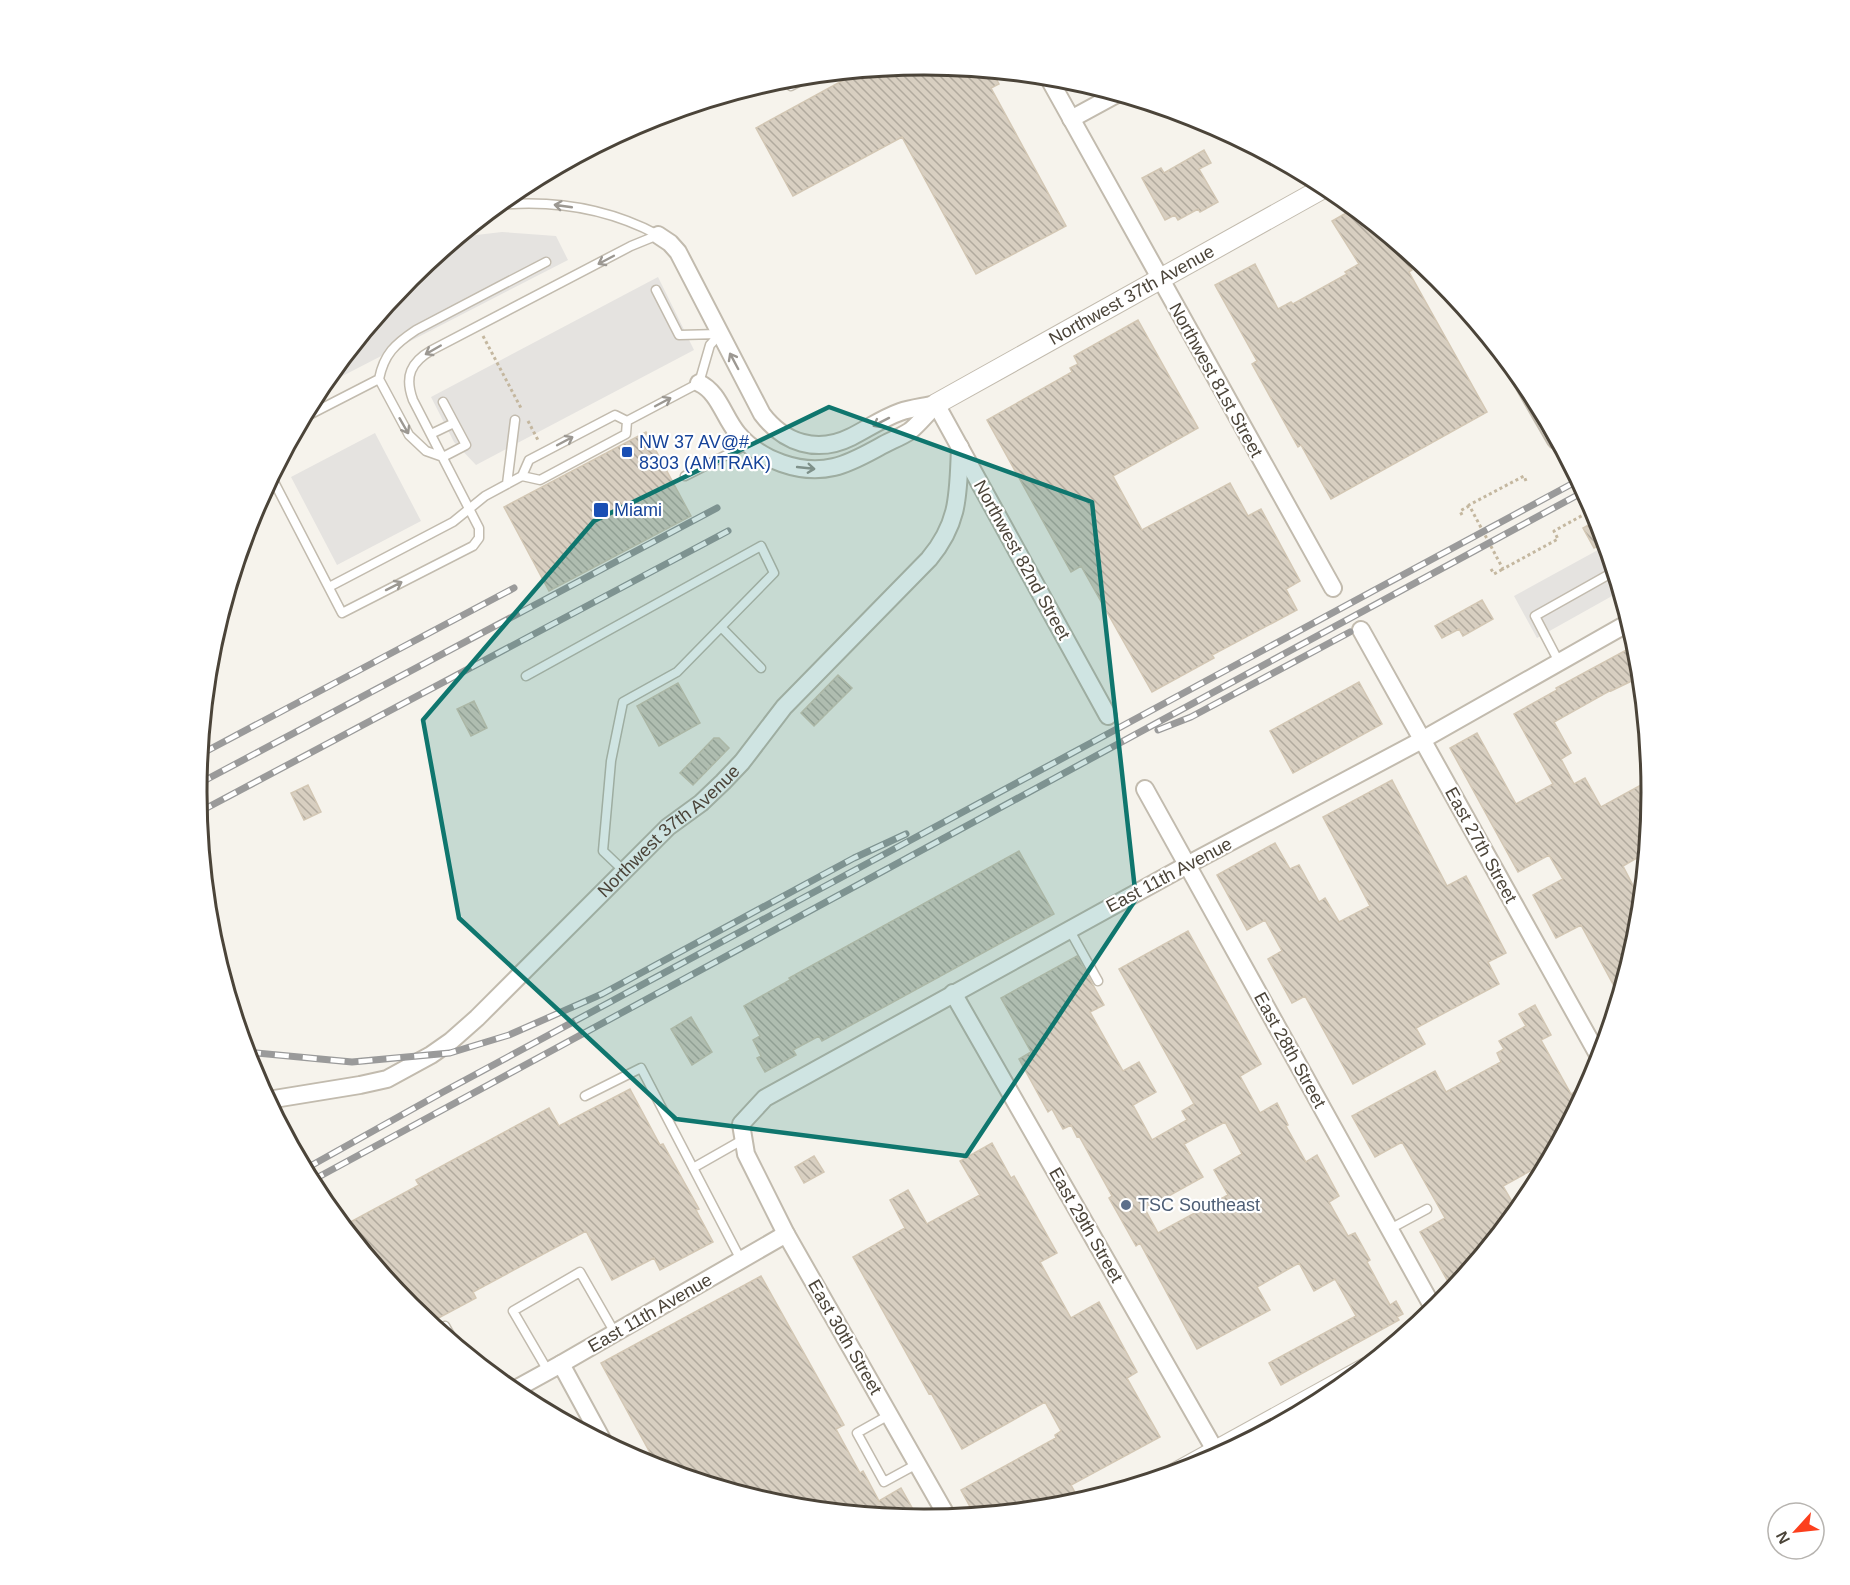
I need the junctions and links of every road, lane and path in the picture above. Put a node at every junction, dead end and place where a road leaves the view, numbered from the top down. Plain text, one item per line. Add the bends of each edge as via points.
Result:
1 (1053, 87) edge
2 (1109, 99) edge
3 (1071, 119) junction
4 (1317, 192) edge
5 (516, 203) edge
6 (658, 235) junction
7 (546, 262) dead end
8 (1160, 279) junction
9 (656, 290) dead end
10 (478, 326) junction
11 (720, 334) junction
12 (379, 379) junction
13 (699, 383) junction
14 (443, 402) dead end
15 (936, 404) junction
16 (318, 410) edge
17 (515, 420) dead end
18 (627, 421) junction
19 (454, 423) junction
20 (431, 434) junction
21 (748, 444) junction
22 (960, 447) junction
23 (544, 452) junction
24 (443, 457) junction
25 (522, 476) junction
26 (685, 476) dead end
27 (1526, 481) dead end
28 (507, 484) junction
29 (276, 486) edge
30 (1469, 506) junction
31 (470, 508) junction
32 (1586, 513) edge
33 (1462, 515) dead end
34 (1503, 568) junction
35 (1491, 569) dead end
36 (1608, 576) edge
37 (329, 587) junction
38 (1333, 588) dead end
39 (1623, 626) edge
40 (721, 627) junction
41 (1361, 630) dead end
42 (1559, 662) junction
43 (761, 668) dead end
44 (526, 676) dead end
45 (1108, 716) dead end
46 (1422, 740) junction
47 (1145, 789) dead end
48 (1187, 865) junction
49 (624, 871) junction
50 (1069, 929) junction
51 (1098, 981) dead end
52 (953, 993) junction
53 (1595, 1049) edge
54 (585, 1096) dead end
55 (276, 1099) edge
56 (745, 1146) junction
57 (693, 1168) junction
58 (1427, 1209) dead end
59 (1390, 1229) junction
60 (786, 1234) junction
61 (741, 1260) junction
62 (1430, 1302) edge
63 (615, 1333) junction
64 (555, 1368) junction
65 (521, 1385) edge
66 (889, 1415) junction
67 (595, 1429) edge
68 (1214, 1449) edge
69 (917, 1464) junction
70 (943, 1509) edge

1 - 3 street, Northwest 81st Street
2 - 3 street
3 - 8 street, Northwest 81st Street
4 - 8 street, Northwest 37th Avenue
6 -> 5 lane via 628,221 581,208
6 -> 10 lane
6 - 11 street, Northwest 37th Avenue via 678,252
7 - 12 lane via 409,335 391,351
8 - 15 street, Northwest 37th Avenue
8 - 38 street, Northwest 81st Street
9 - 11 lane via 679,335
10 -> 20 lane via 426,354 409,376 409,388
10 - 23 path
11 - 13 lane via 710,345
15 -> 11 street, Northwest 37th Avenue via 900,412 838,443 803,444 786,437 767,421
12 - 16 lane
12 -> 24 lane via 409,435 426,451
18 -> 13 lane
13 - 21 street, Northwest 37th Avenue via 712,392 729,423
14 - 19 lane
21 -> 15 street, Northwest 37th Avenue via 795,467 833,468 909,431
15 - 22 street, Northwest 82nd Street
17 - 28 lane
23 -> 18 lane via 615,415
18 - 25 lane via 626,434 540,480
19 - 20 lane
19 - 24 lane via 466,446
20 - 24 lane
21 - 26 lane
22 - 45 street, Northwest 82nd Street
22 - 49 street, Northwest 37th Avenue via 955,512 937,551 784,707 723,782 668,827
23 - 25 lane via 529,460
24 - 31 lane
25 - 28 lane
27 - 30 path via 1524,476
28 - 31 lane
29 - 37 lane
30 - 33 path via 1460,511
30 - 34 path
31 - 37 lane via 453,522
37 -> 31 lane via 342,613 473,546 480,533
32 - 34 path via 1554,531 1558,539
34 - 35 path via 1494,574
36 - 42 lane via 1535,616
39 - 42 street, East 11th Avenue
40 - 43 lane
40 - 44 lane via 774,573 761,546
40 - 49 lane via 676,672 623,702 611,761 603,850
41 - 46 street, East 27th Street
42 - 46 street, East 11th Avenue
46 - 48 street, East 11th Avenue
46 - 53 street, East 27th Street
47 - 48 street, East 28th Street
48 - 50 street, East 11th Avenue
48 - 59 street, East 28th Street
49 - 55 street, Northwest 37th Avenue via 477,1018 431,1055 379,1081
50 - 51 lane
50 - 52 street, East 11th Avenue
52 - 56 street, East 11th Avenue via 765,1098 741,1124
52 - 68 street, East 29th Street
54 - 57 lane via 641,1068
56 - 57 lane
56 - 60 street, East 30th Street
57 - 61 lane
58 - 59 lane
59 - 62 street, East 28th Street
60 - 61 street, East 11th Avenue
60 - 66 street, East 30th Street
61 - 63 street, East 11th Avenue
63 - 64 street, East 11th Avenue
63 - 64 lane via 580,1272 513,1311
64 - 65 street, East 11th Avenue
64 - 67 street
66 - 69 street, East 30th Street
66 - 69 lane via 857,1433 884,1482
69 - 70 street, East 30th Street

